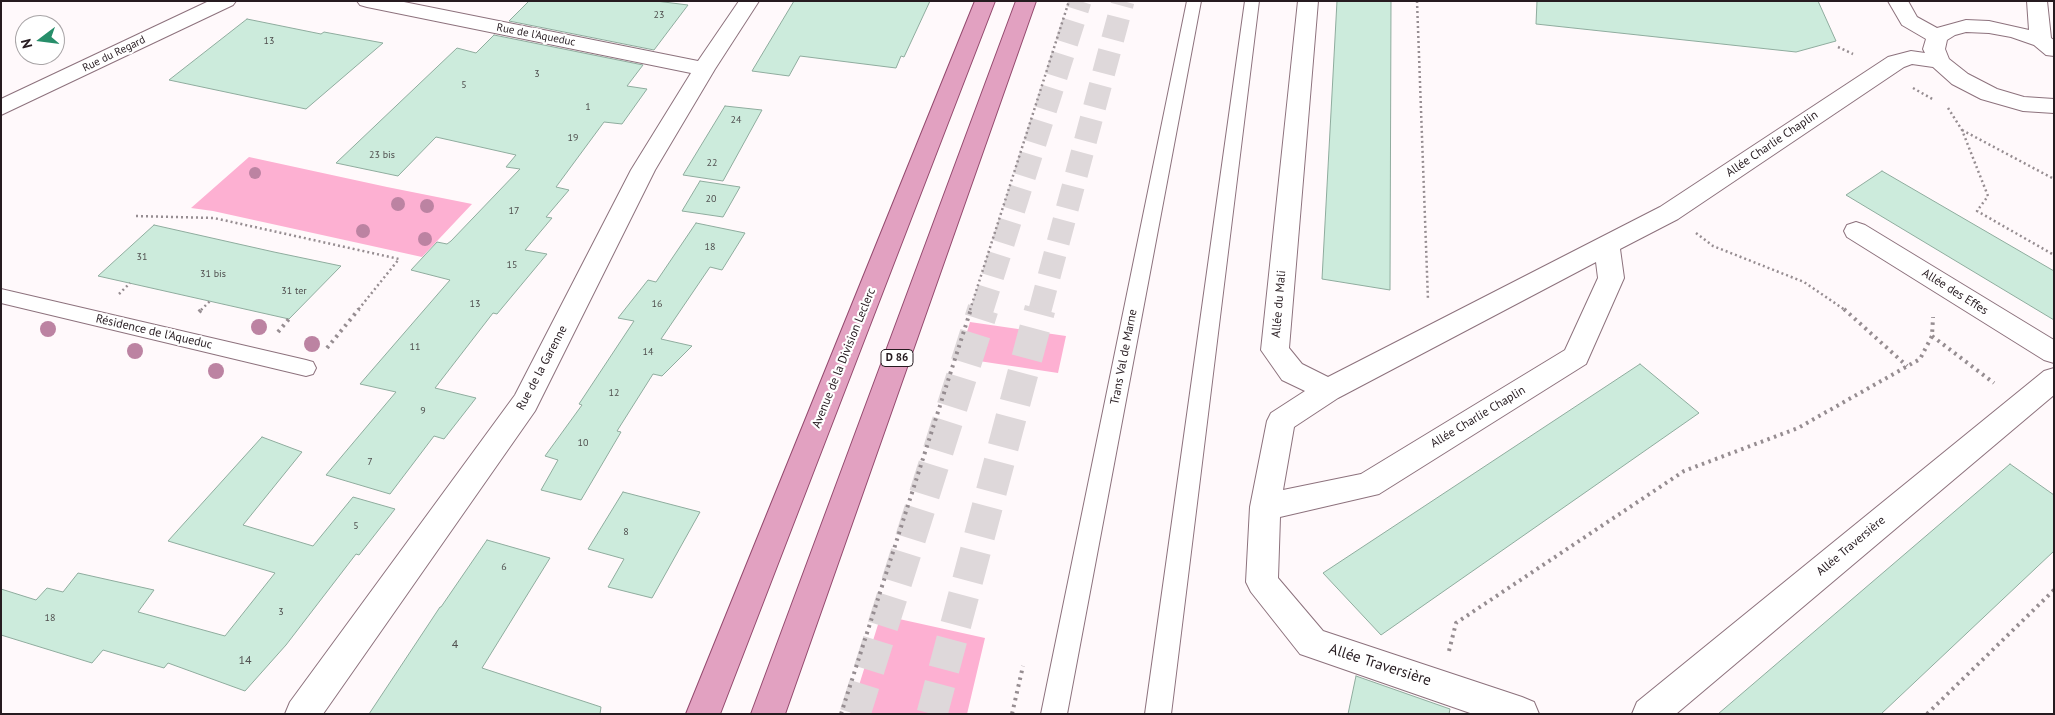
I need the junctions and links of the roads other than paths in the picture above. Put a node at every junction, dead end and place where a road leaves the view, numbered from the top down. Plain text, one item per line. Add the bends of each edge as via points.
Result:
1 (226, 1) edge
2 (367, 1) edge
3 (749, 1) edge
4 (985, 1) edge
5 (1026, 1) edge
6 (1194, 1) edge
7 (1252, 1) edge
8 (1308, 1) edge
9 (1898, 1) edge
10 (2038, 1) edge
11 (1937, 37) junction
12 (2047, 46) edge
13 (1940, 62) junction
14 (704, 69) junction
15 (2054, 106) edge
16 (1, 108) edge
17 (1856, 231) dead end
18 (1607, 246) junction
19 (1, 296) edge
20 (2054, 353) edge
21 (306, 368) road end
22 (2054, 379) edge
23 (1328, 390) junction
24 (1265, 507) junction
25 (705, 705) edge
26 (302, 714) edge
27 (768, 714) edge
28 (1054, 714) edge
29 (1158, 714) edge
30 (1522, 714) edge
31 (1649, 714) edge

1 - 16 street, Rue du Regard
2 - 14 street, Rue de l'Aqueduc
3 - 14 street, Rue de la Garenne
4 - 25 main road, Avenue de la Division Leclerc
5 - 27 main road, D 86
6 - 28 lane, Trans Val de Marne
7 - 29 lane
8 - 23 street, Allée du Mali via 1275,350 1292,372
9 - 11 street via 1909,21
10 - 12 street
11 - 12 street via 1948,30 1989,27 2016,32
11 - 13 street via 1934,49
13 - 15 street via 1960,79 1989,94 2022,104
13 - 18 street, Allée Charlie Chaplin via 1911,57 1883,69 1669,213
14 - 26 street, Rue de la Garenne via 643,170 525,403
17 - 20 street, Allée des Effes
18 - 23 street, Allée Charlie Chaplin
18 - 24 street, Allée Charlie Chaplin via 1611,278 1576,357 1368,485
19 - 21 lane, Résidence de l'Aqueduc
22 - 31 street, Allée Traversière
23 - 24 street via 1281,421
24 - 30 street, Allée Traversière via 1262,582 1312,643

